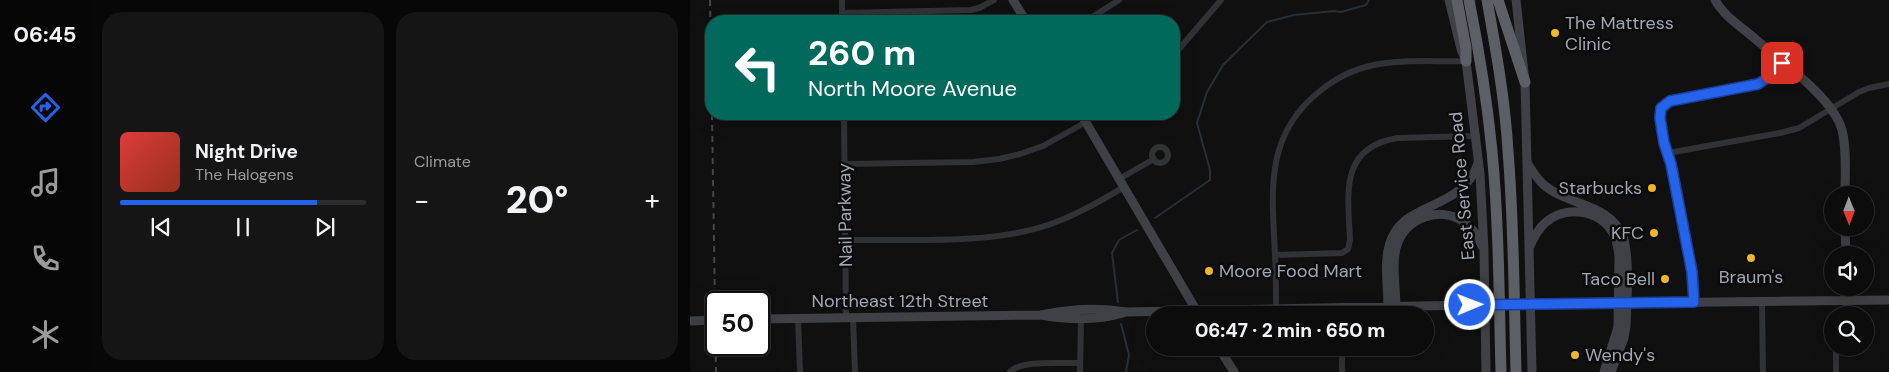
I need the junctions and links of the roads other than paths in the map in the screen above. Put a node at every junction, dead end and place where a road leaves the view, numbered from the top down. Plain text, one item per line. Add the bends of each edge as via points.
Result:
1 (842, 0) edge
2 (994, 0) edge
3 (1013, 0) edge
4 (1119, 0) edge
5 (1221, 0) edge
6 (1449, 0) edge
7 (1457, 0) edge
8 (1470, 0) edge
9 (1487, 0) edge
10 (1498, 0) edge
11 (1516, 0) edge
12 (1715, 0) edge
13 (842, 13) joint
14 (1022, 15) edge
15 (1095, 15) edge
16 (1180, 48) edge
17 (1466, 62) junction
18 (1782, 63) junction
19 (1525, 82) junction
20 (1889, 84) edge
21 (1831, 108) junction
22 (844, 120) edge
23 (1077, 120) edge
24 (1084, 120) edge
25 (1477, 136) junction
26 (1668, 154) junction
27 (1479, 158) junction
28 (1154, 159) dead end
29 (1527, 161) junction
30 (845, 164) junction
31 (1122, 183) junction
32 (1845, 186) edge
33 (846, 240) junction
34 (1529, 248) junction
35 (1484, 250) junction
36 (1275, 255) junction
37 (1846, 296) edge
38 (1846, 300) junction
39 (1889, 300) edge
40 (1762, 301) junction
41 (1694, 302) junction
42 (1623, 303) junction
43 (1194, 306) edge
44 (1276, 306) edge
45 (1392, 306) edge
46 (1392, 306) edge
47 (1431, 306) edge
48 (1846, 306) edge
49 (1146, 312) edge
50 (1079, 314) junction
51 (850, 317) junction
52 (798, 318) junction
53 (770, 319) edge
54 (690, 320) edge
55 (705, 320) edge
56 (1224, 356) edge
57 (1342, 356) edge
58 (1836, 356) edge
59 (1080, 364) junction
60 (800, 372) edge
61 (854, 372) edge
62 (1010, 372) edge
63 (1080, 372) edge
64 (1234, 372) edge
65 (1342, 372) edge
66 (1486, 372) edge
67 (1501, 372) edge
68 (1516, 372) edge
69 (1532, 372) edge
70 (1604, 372) edge
71 (1611, 372) edge
72 (1763, 372) edge
73 (1836, 372) edge

1 - 13 street
2 - 13 street via 971,10
3 - 14 main road
4 - 15 street
5 - 16 street
6 - 17 main road, East Service Road
7 - 17 highway
8 - 67 highway via 1492,152
9 - 68 highway via 1508,150
10 - 19 highway
11 - 19 main road
12 - 18 main road via 1727,15
17 - 25 main road, East Service Road
17 - 36 street via 1390,62 1366,66 1333,80 1307,102 1286,131 1276,157 1272,206
18 - 21 main road
18 - 26 street via 1758,84 1663,105 1660,118
19 - 29 main road
20 - 21 street via 1869,88
21 - 26 street via 1808,124 1790,131
21 - 32 main road via 1843,136
22 - 30 street, Nail Parkway
23 - 30 street via 1042,146 999,159
24 - 31 main road
25 - 27 main road, East Service Road
25 - 36 street via 1397,138 1372,146 1359,158 1349,178 1348,249 1342,253
26 - 41 street via 1692,272
27 - 35 main road, East Service Road
27 - 45 main road via 1463,189 1410,217 1395,232 1388,252
28 - 31 street
29 - 34 main road
29 - 42 main road via 1535,176 1549,189 1601,212 1618,228 1626,249
30 - 33 street, Nail Parkway
31 - 33 street via 1096,203 1061,220 1020,232 976,238
31 - 43 main road
33 - 51 street, Nail Parkway
34 - 42 main road via 1539,229 1552,217 1575,211 1595,216 1607,225 1616,239
34 - 69 main road
35 - 46 main road via 1473,231 1459,219 1439,214 1416,221 1405,230 1396,250
35 - 66 main road, East Service Road
36 - 44 street
37 - 38 main road
38 - 39 main road, Northeast 12th Street
38 - 40 main road, Northeast 12th Street
38 - 48 street
40 - 41 main road, Northeast 12th Street
40 - 72 street
41 - 42 main road, Northeast 12th Street
42 - 47 main road, Northeast 12th Street, bridge
42 - 70 main road
42 - 71 main road via 1624,338
49 - 50 main road, Northeast 12th Street via 1104,309
50 - 51 main road, Northeast 12th Street via 1064,319 1041,315
50 - 59 street
51 - 52 main road, Northeast 12th Street
51 - 61 street, Nail Parkway
52 - 53 main road, Northeast 12th Street
52 - 60 street
54 - 55 main road
56 - 64 main road
57 - 65 street
58 - 73 street
59 - 62 street via 1023,365
59 - 63 street

